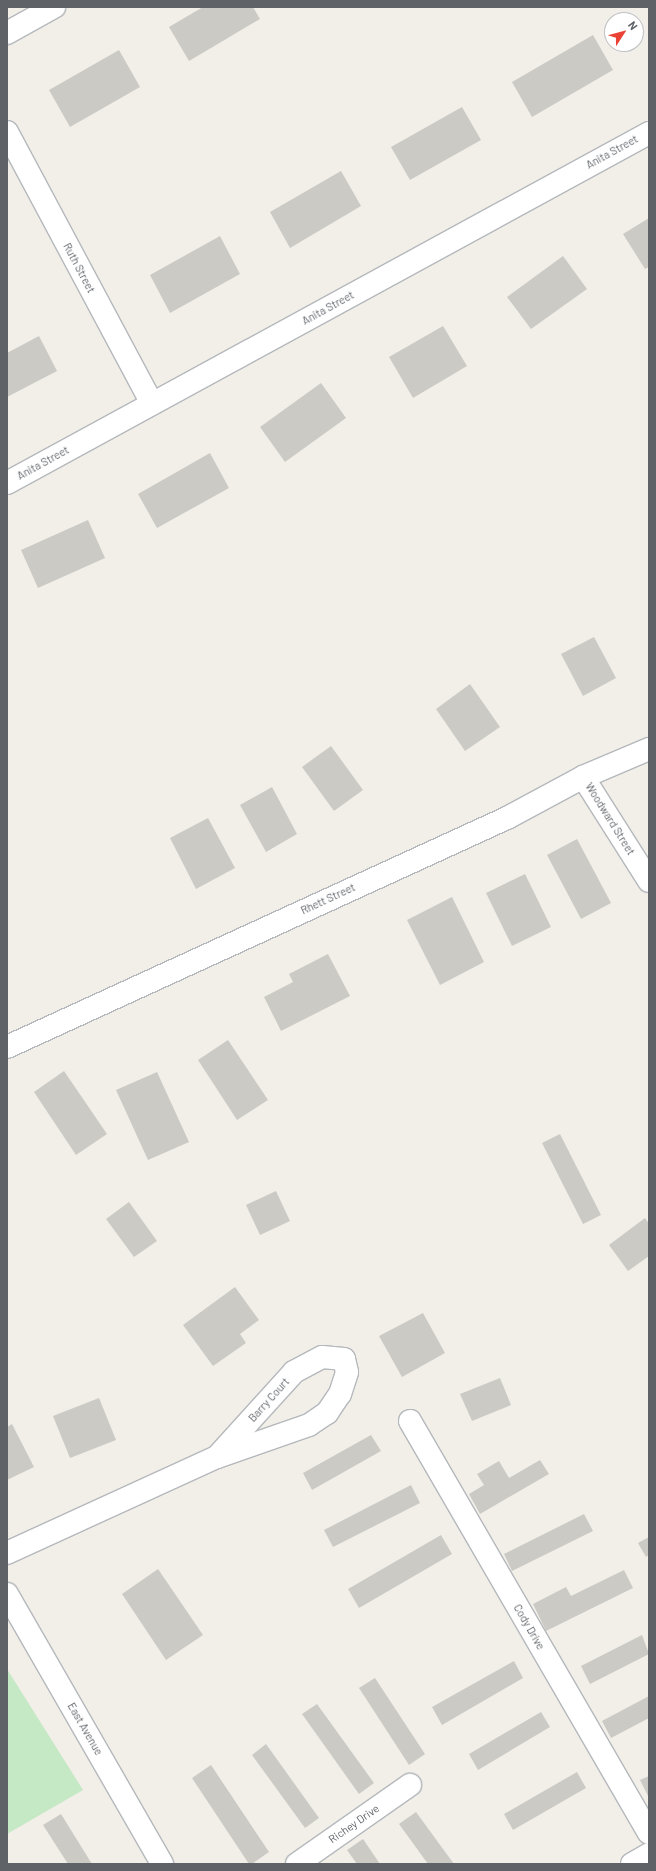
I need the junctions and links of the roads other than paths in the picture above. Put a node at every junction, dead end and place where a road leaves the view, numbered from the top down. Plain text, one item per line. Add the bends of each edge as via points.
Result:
1 (54, 7) edge
2 (7, 33) edge
3 (7, 132) edge
4 (649, 132) edge
5 (152, 404) junction
6 (7, 483) edge
7 (649, 750) edge
8 (583, 777) junction
9 (649, 881) edge
10 (7, 1047) edge
11 (410, 1421) dead end
12 (217, 1457) junction
13 (7, 1553) edge
14 (7, 1594) edge
15 (410, 1785) dead end
16 (649, 1832) edge
17 (649, 1854) edge
18 (162, 1864) edge
19 (297, 1864) edge
20 (632, 1864) edge

1 - 2 street
3 - 5 street, Ruth Street
4 - 5 street, Anita Street
5 - 6 street, Anita Street
7 - 8 street, Rhett Street
8 - 9 street, Woodward Street
8 - 10 street, Rhett Street via 507,818
11 - 16 street, Cody Drive
12 - 12 street, Barry Court via 309,1425 327,1413 340,1394 347,1372 344,1359 322,1358 294,1372
12 - 13 street, Barry Court
14 - 18 street, East Avenue
15 - 19 street, Richey Drive
17 - 20 street

